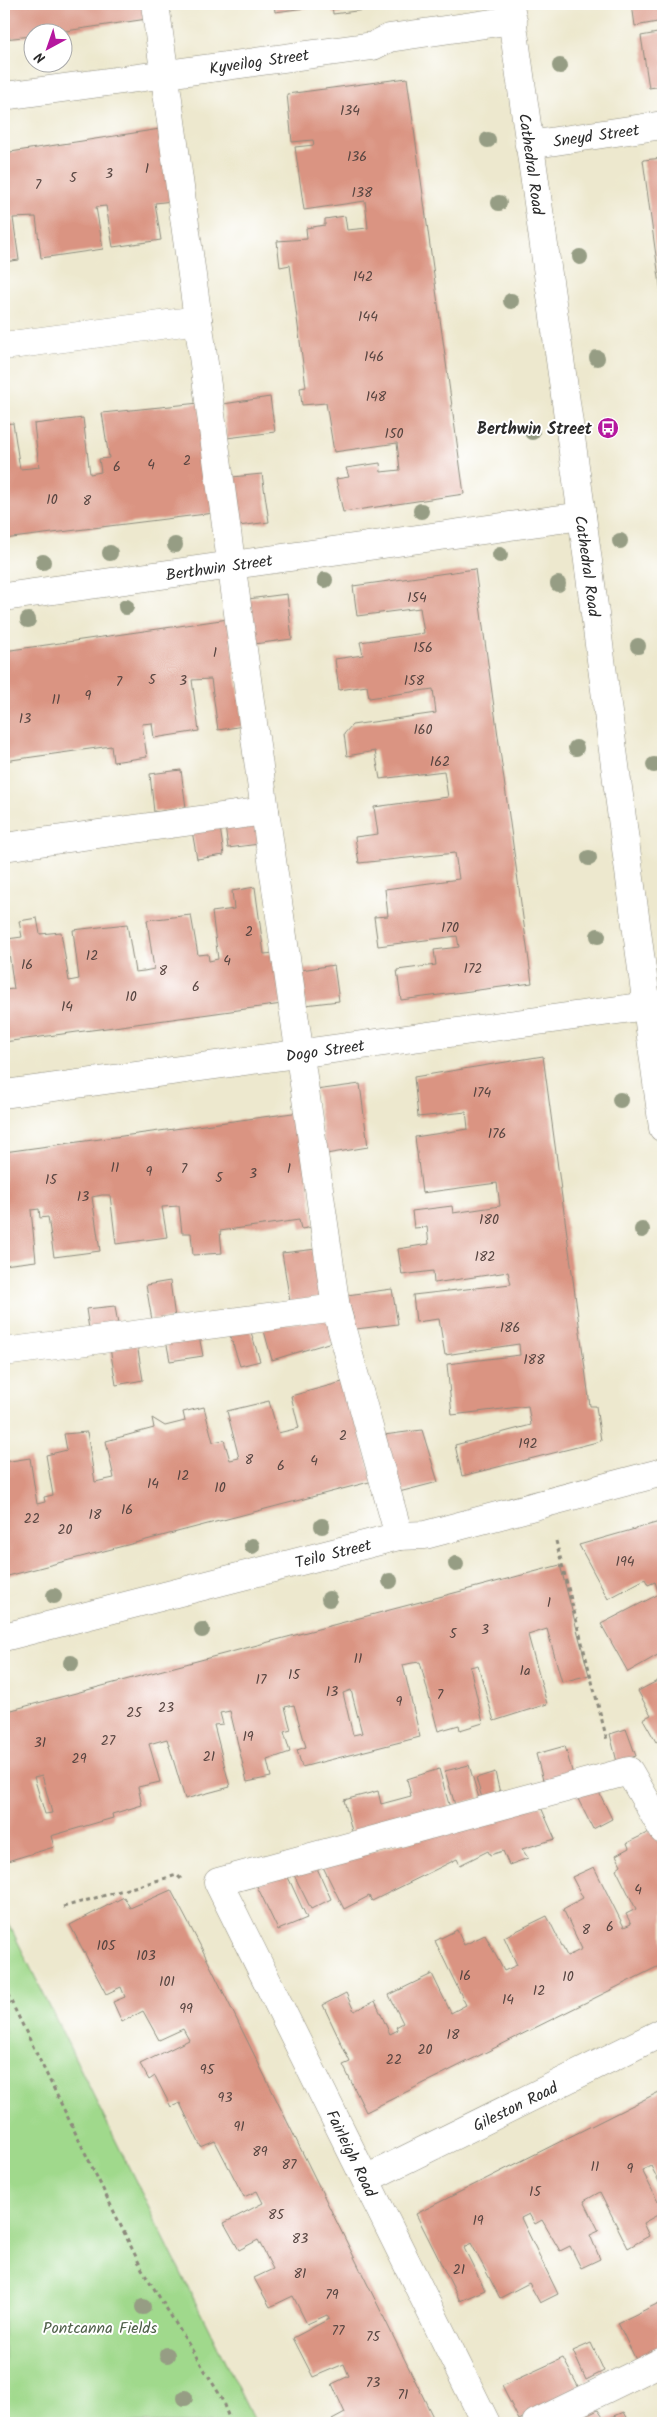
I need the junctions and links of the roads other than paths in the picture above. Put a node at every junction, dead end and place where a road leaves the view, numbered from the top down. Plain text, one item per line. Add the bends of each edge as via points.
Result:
1 (155, 4) edge
2 (511, 12) edge
3 (164, 74) junction
4 (4, 96) edge
5 (663, 125) edge
6 (529, 145) junction
7 (198, 320) junction
8 (4, 346) edge
9 (582, 516) junction
10 (233, 565) junction
11 (4, 597) edge
12 (265, 811) junction
13 (4, 847) edge
14 (647, 1006) junction
15 (302, 1054) junction
16 (4, 1094) edge
17 (663, 1128) edge
18 (336, 1308) junction
19 (4, 1352) edge
20 (663, 1472) edge
21 (399, 1536) junction
22 (4, 1638) edge
23 (663, 1830) edge
24 (663, 2032) edge
25 (366, 2179) junction
26 (663, 2361) edge
27 (486, 2423) edge
28 (536, 2423) edge

1 - 3 street
2 - 3 street, Kyveilog Street via 389,38 373,46
2 - 6 street, Cathedral Road
3 - 4 street, Kyveilog Street
3 - 7 street
5 - 6 street, Sneyd Street
6 - 9 street, Cathedral Road
7 - 8 street
7 - 10 street
9 - 10 street, Berthwin Street
9 - 14 street, Cathedral Road
10 - 11 street, Berthwin Street
10 - 12 street
12 - 13 street
12 - 15 street
14 - 15 street, Dogo Street
14 - 17 street, Cathedral Road
15 - 16 street, Dogo Street
15 - 18 street
18 - 19 street
18 - 21 street
20 - 21 street, Teilo Street via 425,1535
21 - 22 street, Teilo Street
23 - 25 street, Fairleigh Road via 629,1770 218,1882
24 - 25 street, Gileston Road
25 - 27 street, Fairleigh Road
26 - 28 street

